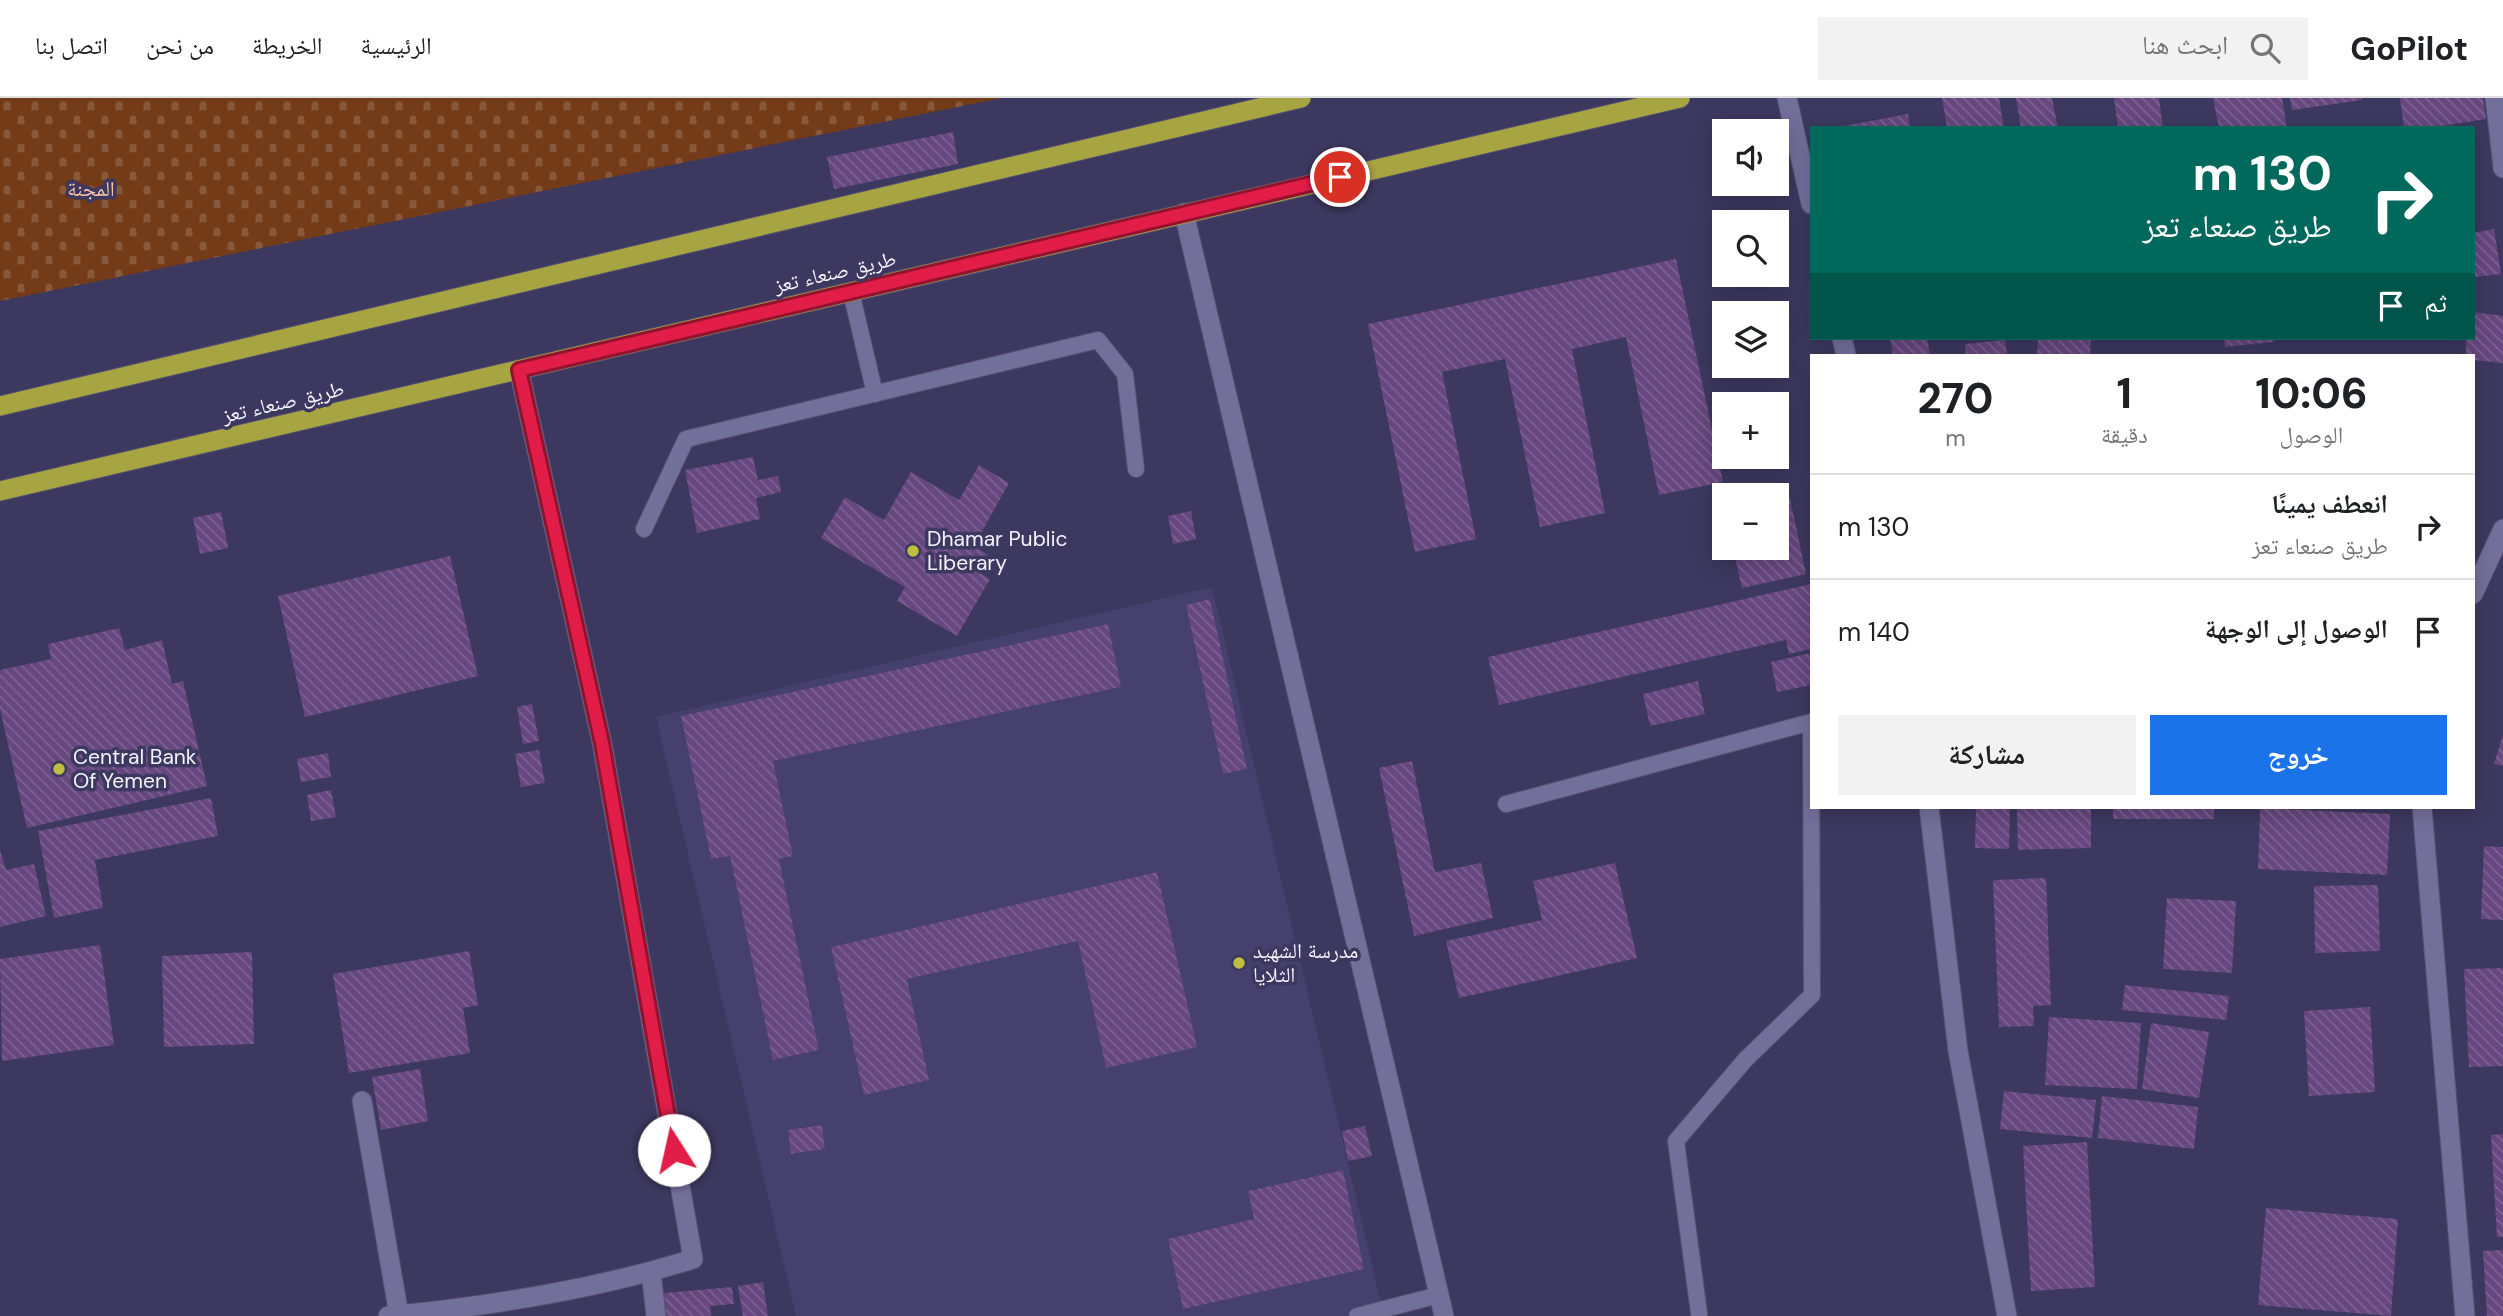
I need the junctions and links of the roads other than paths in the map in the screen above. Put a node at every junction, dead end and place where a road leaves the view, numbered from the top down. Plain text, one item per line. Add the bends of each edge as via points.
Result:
1 (1301, 98) edge
2 (1680, 98) edge
3 (1787, 98) edge
4 (2495, 98) edge
5 (2503, 169) edge
6 (1810, 200) edge
7 (1184, 213) junction
8 (851, 292) junction
9 (519, 370) junction
10 (875, 394) junction
11 (0, 406) edge
12 (1136, 469) dead end
13 (0, 491) edge
14 (644, 529) dead end
15 (2503, 529) edge
16 (2475, 590) edge
17 (1810, 722) edge
18 (1506, 804) dead end
19 (1811, 809) edge
20 (1929, 809) edge
21 (2421, 809) edge
22 (362, 1101) dead end
23 (652, 1272) junction
24 (1439, 1295) junction
25 (506, 1310) edge
26 (1699, 1313) dead end
27 (394, 1315) edge
28 (656, 1316) edge
29 (1356, 1316) edge
30 (1444, 1316) edge
31 (2007, 1316) edge
32 (2465, 1316) edge

1 - 11 highway
2 - 7 highway, طريق صنعاء تعز
3 - 6 street
4 - 5 street
7 - 8 highway, طريق صنعاء تعز
7 - 24 street
8 - 9 highway, طريق صنعاء تعز
8 - 10 lane
9 - 13 highway, طريق صنعاء تعز
9 - 23 street via 602,743 693,1259
10 - 12 lane via 1098,340 1125,374
10 - 14 lane via 686,439
15 - 16 street
17 - 18 lane
19 - 26 lane via 1812,995 1745,1060 1676,1141
20 - 31 street via 1958,1051
21 - 32 street
22 - 27 street
23 - 25 street
23 - 28 street
24 - 29 lane
24 - 30 street
25 - 27 street

